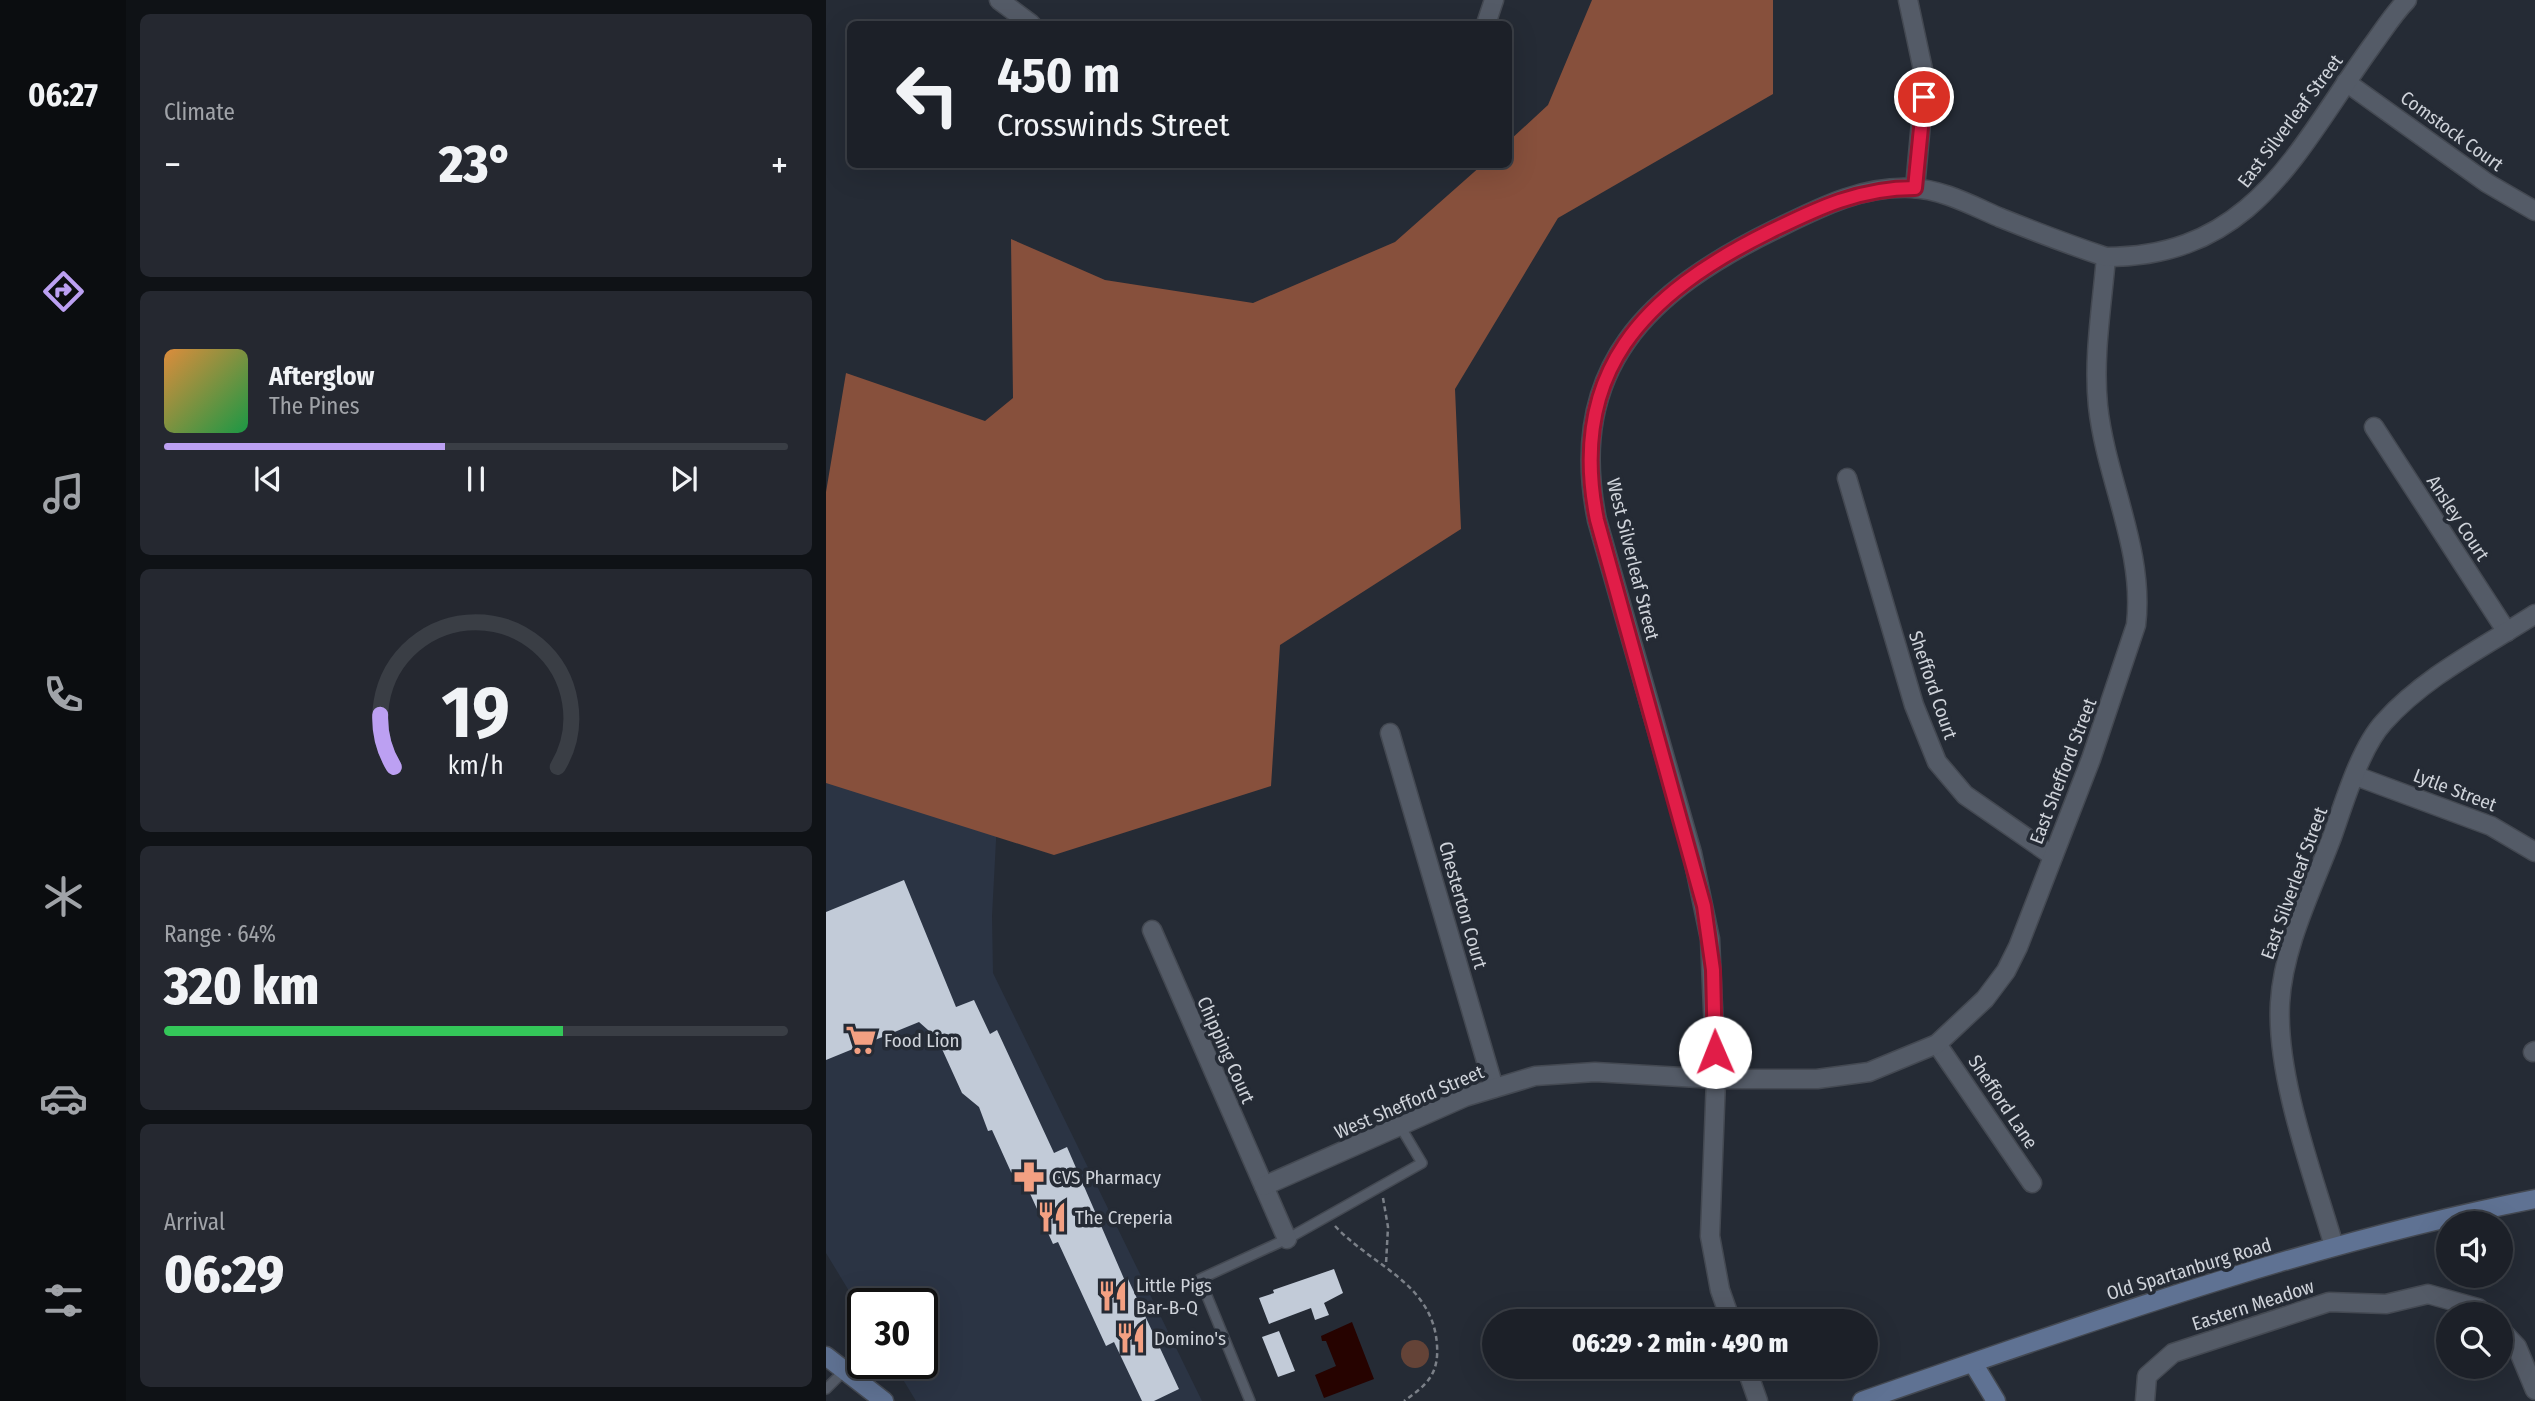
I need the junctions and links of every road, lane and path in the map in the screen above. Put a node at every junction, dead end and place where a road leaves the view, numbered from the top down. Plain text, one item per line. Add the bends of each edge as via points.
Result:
1 (1494, 0) edge
2 (1908, 0) edge
3 (2407, 0) edge
4 (1009, 3) edge
5 (1028, 21) edge
6 (1487, 21) edge
7 (2346, 82) junction
8 (1915, 188) junction
9 (2535, 211) edge
10 (2106, 257) junction
11 (2374, 427) dead end
12 (1847, 478) dead end
13 (2535, 614) edge
14 (2507, 632) junction
15 (1390, 733) dead end
16 (2356, 776) junction
17 (2535, 852) edge
18 (2053, 856) junction
19 (1152, 930) dead end
20 (1937, 1044) junction
21 (1716, 1079) junction
22 (1494, 1088) junction
23 (1400, 1126) junction
24 (2032, 1183) dead end
25 (1264, 1186) junction
26 (1381, 1187) junction
27 (2535, 1199) edge
28 (1328, 1218) junction
29 (1287, 1239) junction
30 (2334, 1246) junction
31 (1386, 1266) junction
32 (2457, 1302) edge
33 (1727, 1309) edge
34 (2513, 1343) edge
35 (826, 1356) edge
36 (1973, 1363) junction
37 (846, 1369) junction
38 (1750, 1379) edge
39 (826, 1389) edge
40 (2535, 1390) edge
41 (884, 1401) edge
42 (1250, 1401) edge
43 (1404, 1401) edge
44 (1758, 1401) edge
45 (1863, 1401) edge
46 (1996, 1401) edge
47 (2145, 1401) edge

1 - 6 street
2 - 8 street via 1924,79
3 - 7 street, East Silverleaf Street
4 - 5 street
7 - 9 street, Comstock Court via 2487,183
7 - 10 street, East Silverleaf Street via 2273,184 2236,220 2185,247 2134,257
8 - 10 street, West Silverleaf Street via 1945,195
8 - 21 street, West Silverleaf Street via 1885,188 1834,201 1761,236 1681,284 1629,336 1605,381 1593,419 1590,475 1597,520 1704,906 1713,970
10 - 18 street, East Shefford Street via 2097,352 2098,406 2134,559 2139,606 2128,654
11 - 14 street, Ansley Court
12 - 18 street, Shefford Court via 1914,705 1937,762 1965,795
13 - 14 street, East Silverleaf Street
14 - 16 street, East Silverleaf Street via 2402,705 2373,738
15 - 22 street, Chesterton Court
16 - 17 street, Lytle Street via 2491,826
16 - 30 street, East Silverleaf Street via 2296,933 2280,1003 2286,1072
18 - 20 street, East Shefford Street via 2006,971 1985,999
19 - 25 street, Chipping Court
20 - 21 street, East Shefford Street via 1887,1066 1847,1076
20 - 24 street, Shefford Lane
21 - 22 street, West Shefford Street via 1565,1072
21 - 33 street, West Silverleaf Street via 1710,1236
22 - 23 street, West Shefford Street
23 - 25 street, West Shefford Street
23 - 26 lane via 1422,1163
25 - 29 street
26 - 28 lane
26 - 31 path via 1388,1227
27 - 30 street, Old Spartanburg Road
28 - 29 lane
28 - 31 path
29 - 42 lane via 1200,1279
30 - 36 street, Old Spartanburg Road via 2146,1303
31 - 43 path via 1427,1306 1436,1328 1438,1363 1433,1377
32 - 47 street, Eastern Meadow via 2428,1294 2386,1304 2329,1302 2173,1353 2147,1376
34 - 40 street
35 - 37 street
36 - 45 street, Old Spartanburg Road
36 - 46 street
37 - 39 lane
37 - 41 street
38 - 44 street

